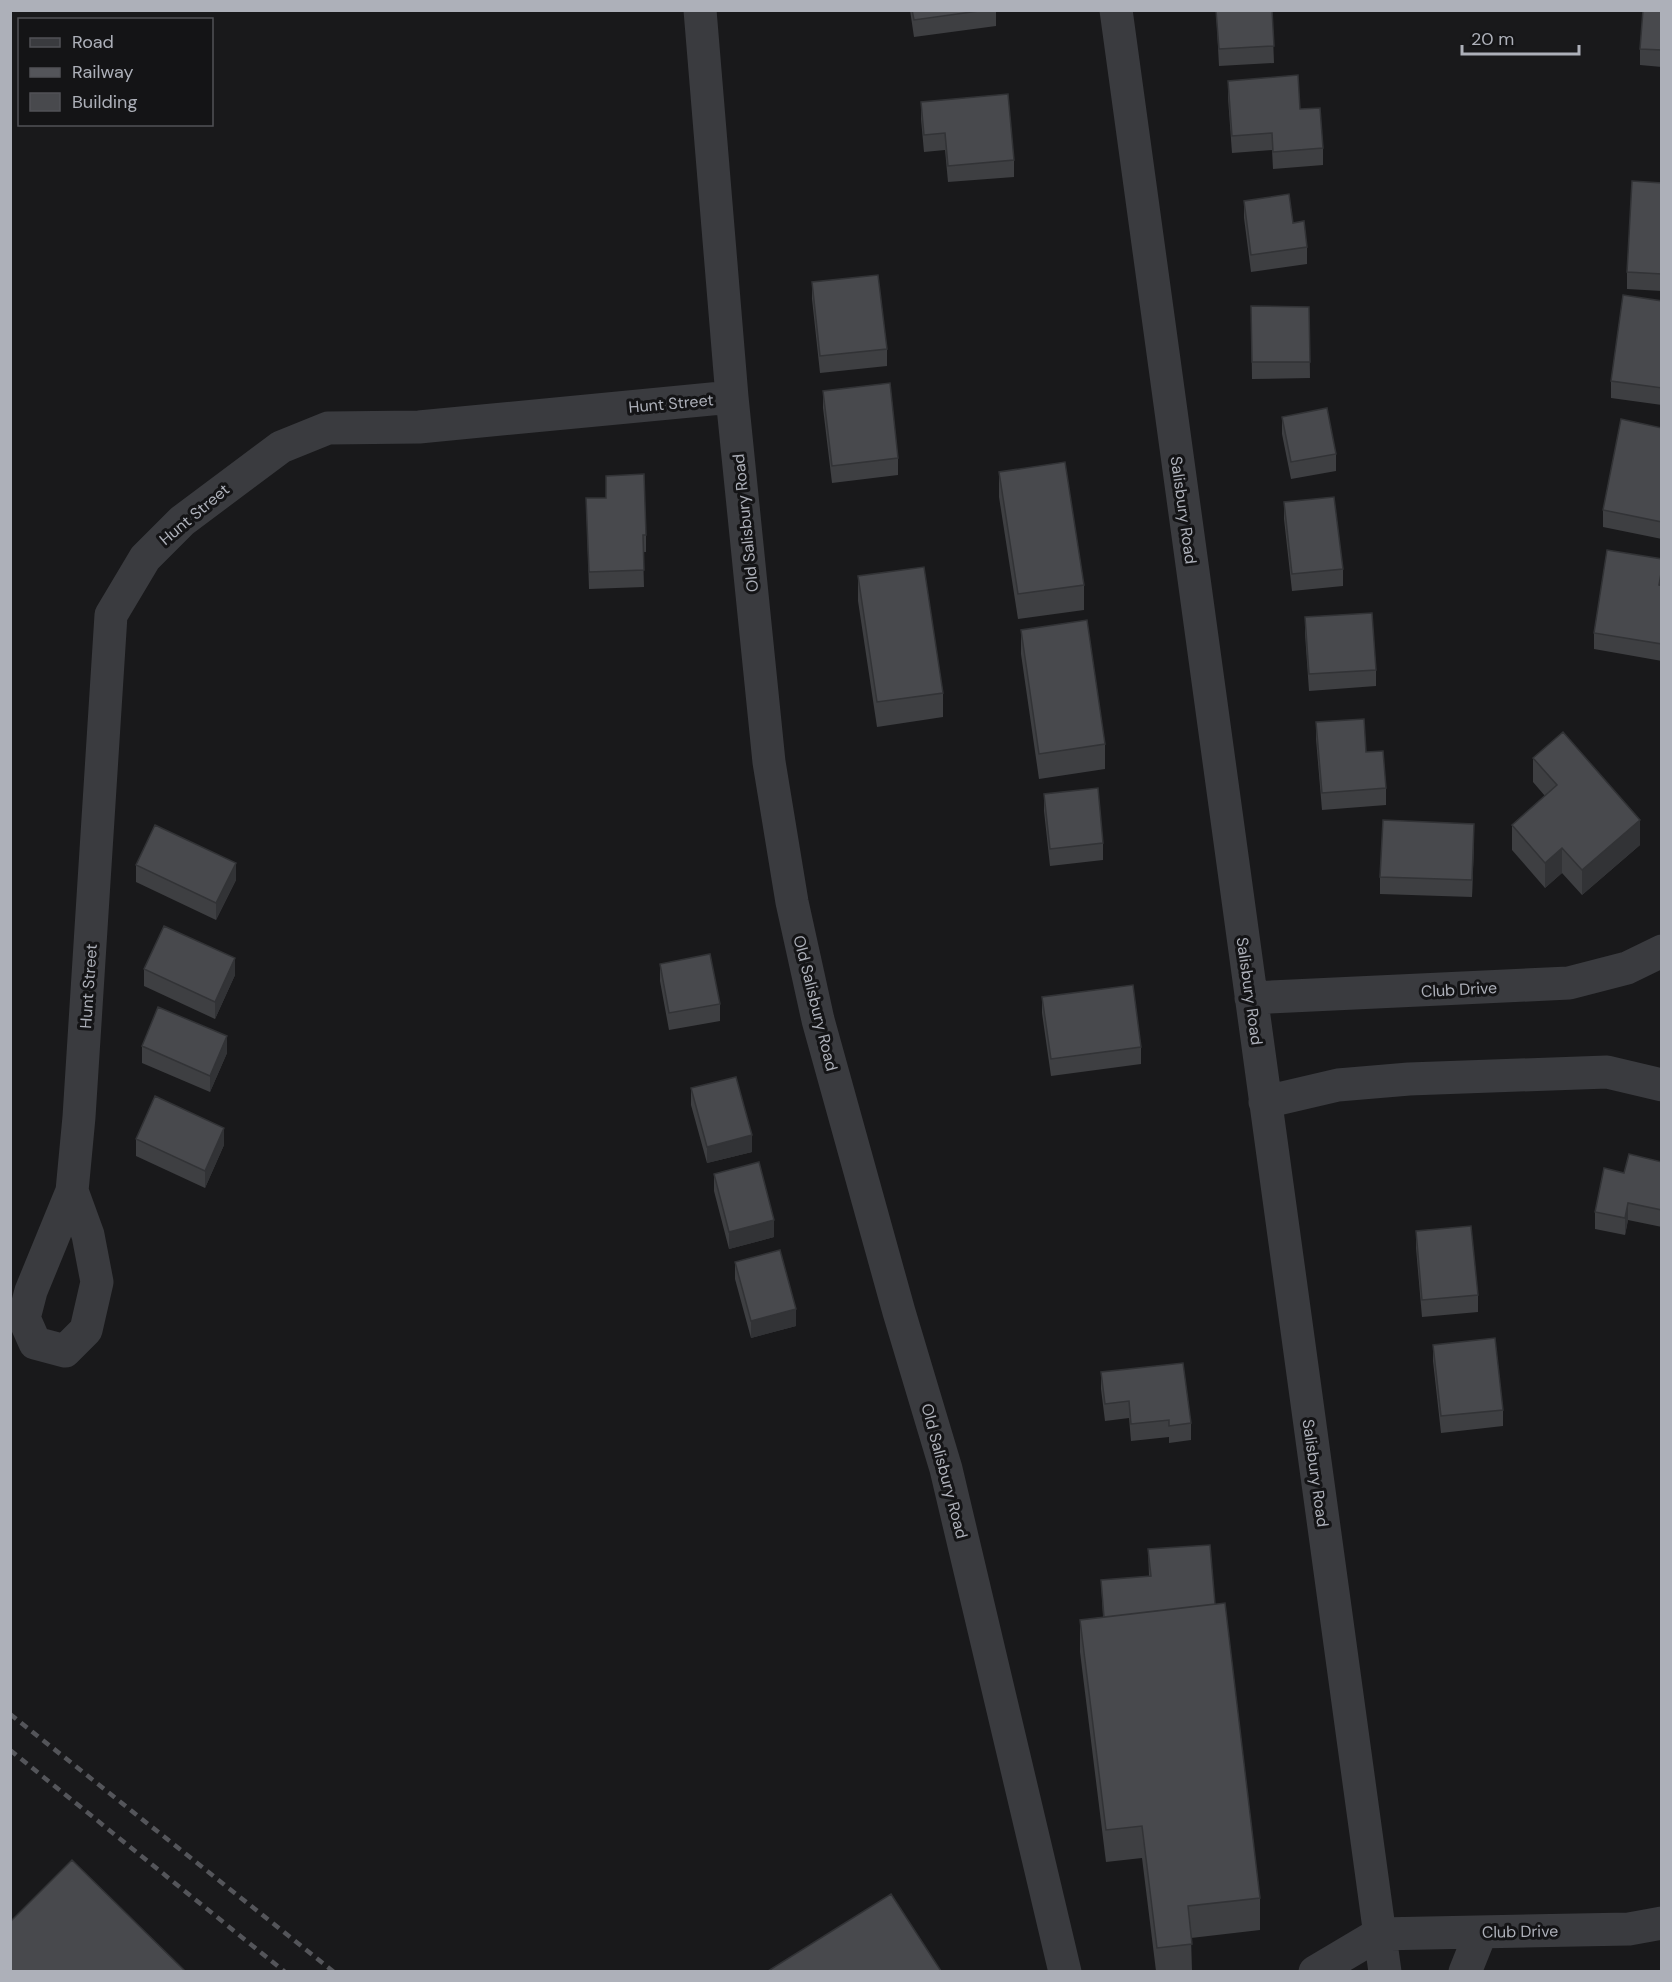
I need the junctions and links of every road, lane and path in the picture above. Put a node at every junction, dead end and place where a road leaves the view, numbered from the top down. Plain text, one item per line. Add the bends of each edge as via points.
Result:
1 (700, 10) edge
2 (1116, 10) edge
3 (732, 397) junction
4 (1662, 951) edge
5 (1251, 998) junction
6 (1662, 1084) edge
7 (1265, 1102) junction
8 (72, 1191) dead end
9 (1662, 1923) edge
10 (1481, 1932) junction
11 (1379, 1934) junction
12 (1065, 1971) edge
13 (1315, 1971) edge
14 (1385, 1971) edge
15 (1465, 1971) edge

1 - 3 street, Old Salisbury Road
2 - 5 street, Salisbury Road
3 - 8 street, Hunt Street via 419,427 328,428 280,447 182,521 145,558 111,615
3 - 12 street, Old Salisbury Road via 769,762 792,902 818,1020 946,1469
4 - 5 street, Club Drive via 1627,968 1569,983
5 - 7 street, Salisbury Road
6 - 7 street via 1607,1072 1409,1079 1338,1085
7 - 11 street, Salisbury Road
9 - 10 street, Club Drive via 1629,1929
10 - 11 street, Club Drive
10 - 15 street
11 - 13 street
11 - 14 street, Salisbury Road

